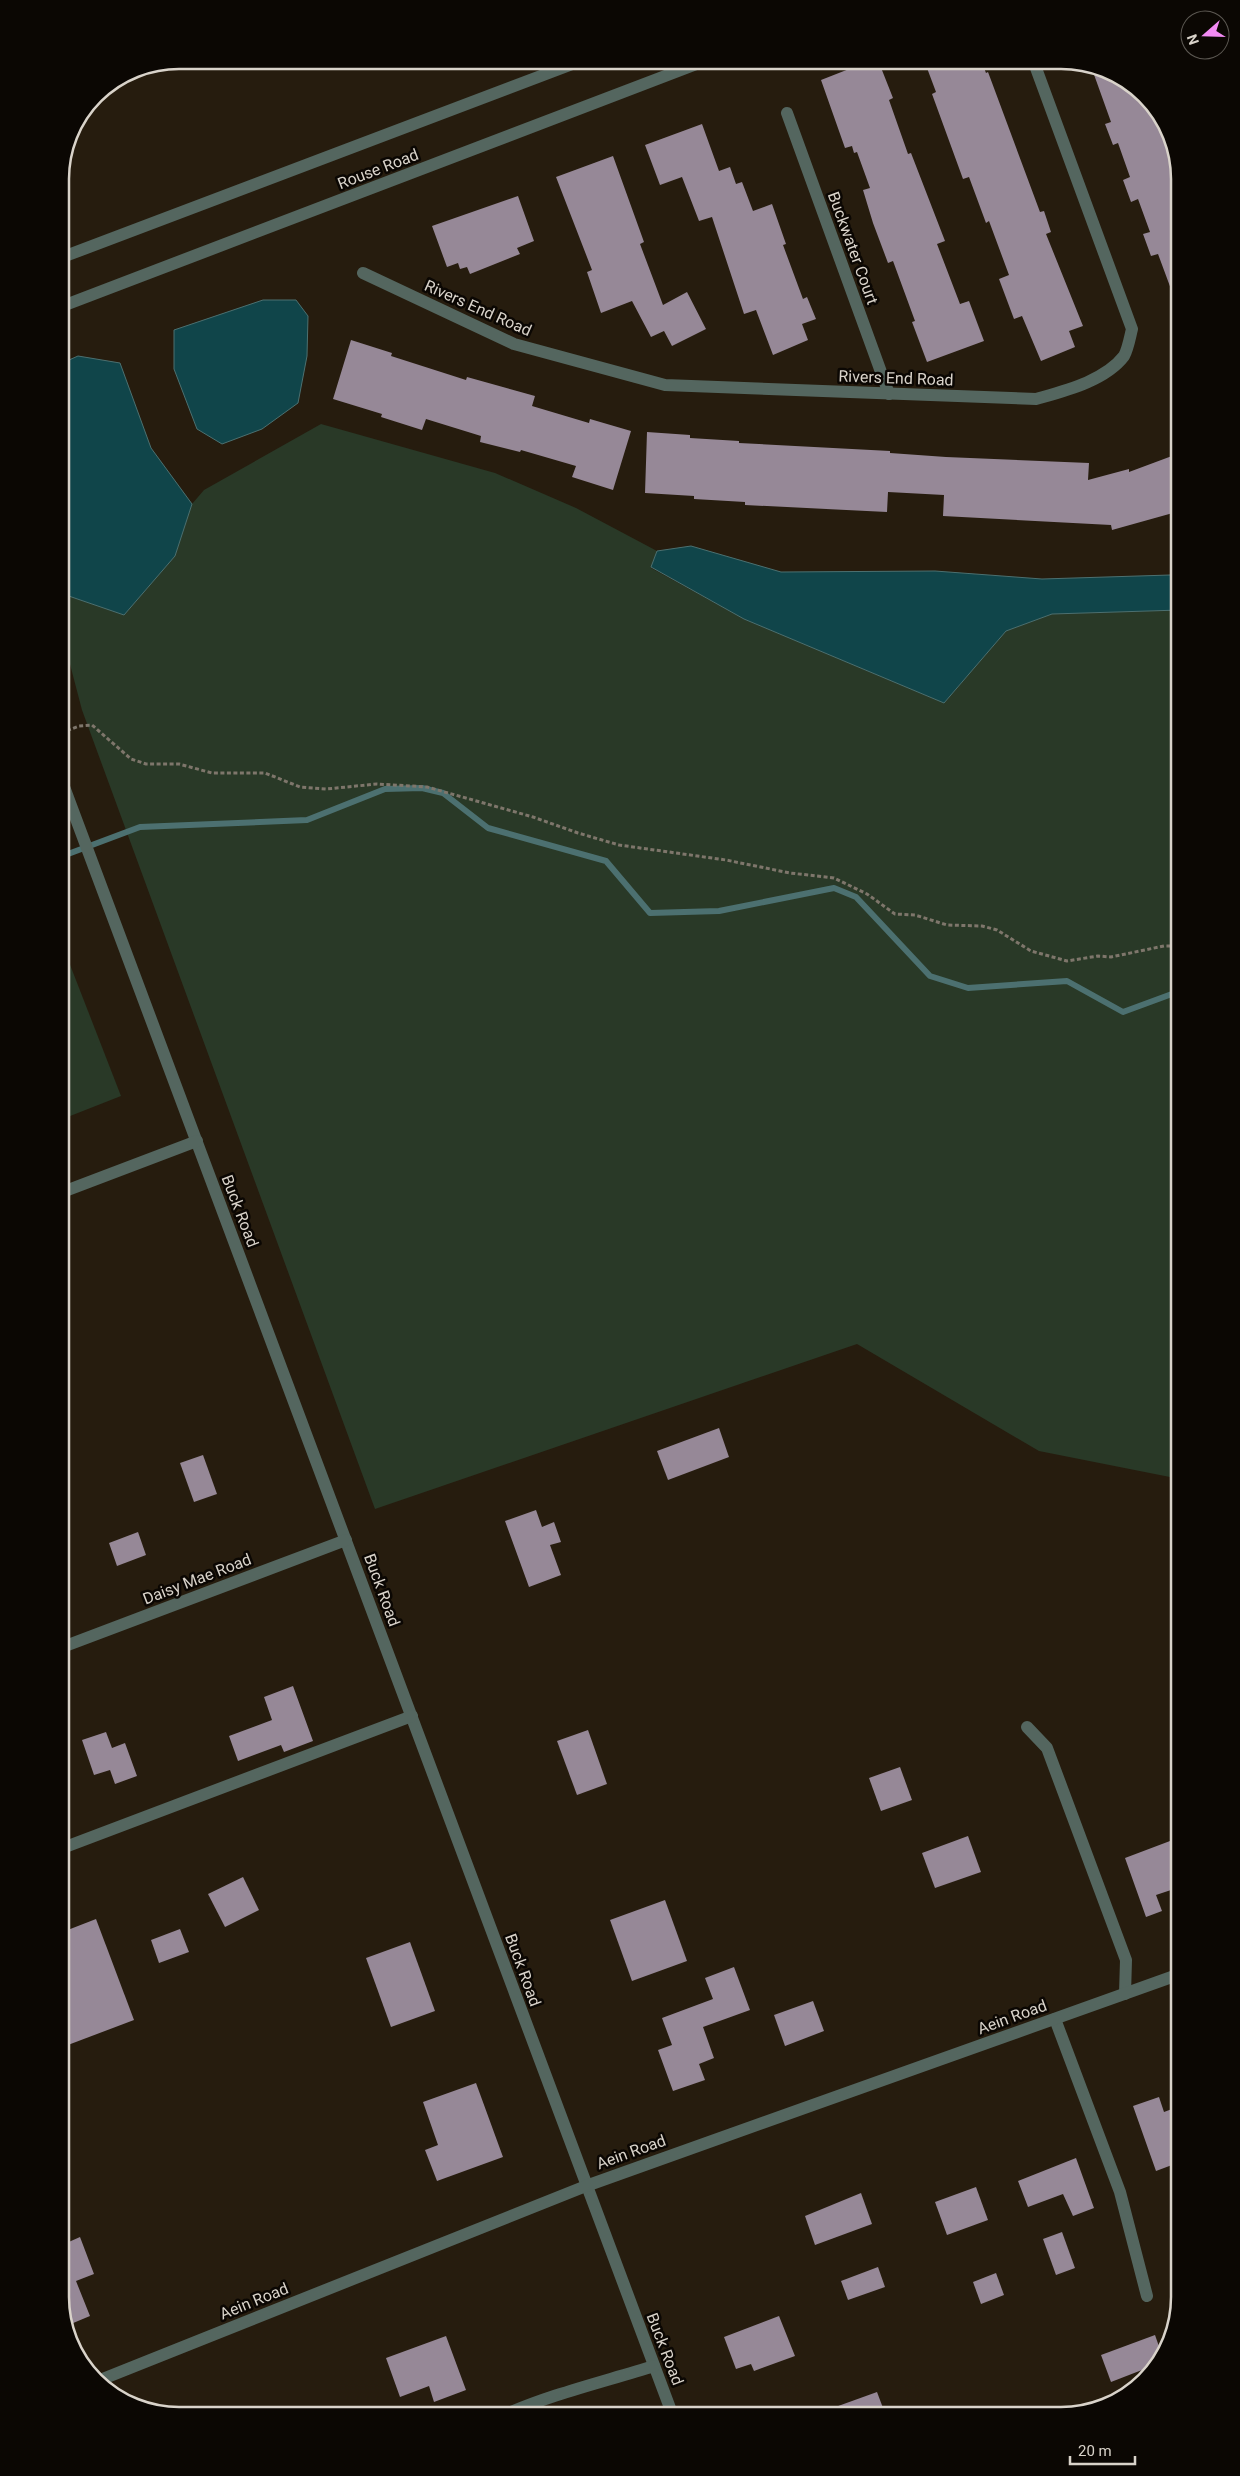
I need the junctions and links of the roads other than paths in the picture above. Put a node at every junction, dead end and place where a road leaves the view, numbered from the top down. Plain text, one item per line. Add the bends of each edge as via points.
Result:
1 (559, 69) edge
2 (683, 69) edge
3 (1036, 69) edge
4 (787, 113) dead end
5 (69, 255) edge
6 (363, 274) dead end
7 (69, 304) edge
8 (889, 394) junction
9 (69, 800) edge
10 (197, 1141) junction
11 (69, 1190) edge
12 (346, 1540) junction
13 (69, 1645) edge
14 (412, 1716) junction
15 (1027, 1727) dead end
16 (69, 1846) edge
17 (1171, 1977) edge
18 (1125, 1994) junction
19 (1055, 2019) junction
20 (586, 2186) junction
21 (1148, 2296) dead end
22 (654, 2366) junction
23 (104, 2378) edge
24 (523, 2407) edge
25 (670, 2407) edge

1 - 5 street, Rouse Road
2 - 7 street, Rouse Road
3 - 8 street, Rivers End Road via 1132,329 1124,355 1100,376 1036,399
4 - 8 street, Buckwater Court
6 - 8 street, Rivers End Road via 514,344 665,385
9 - 10 street, Buck Road
10 - 11 street
10 - 12 street, Buck Road
12 - 13 street, Daisy Mae Road
12 - 14 street, Buck Road
14 - 16 street
14 - 20 street, Buck Road
15 - 18 street via 1047,1748 1126,1960
17 - 18 street, Aein Road
18 - 19 street, Aein Road
19 - 20 street, Aein Road
19 - 21 street via 1120,2192
20 - 22 street, Buck Road
20 - 23 street, Aein Road
22 - 24 street
22 - 25 street, Buck Road

